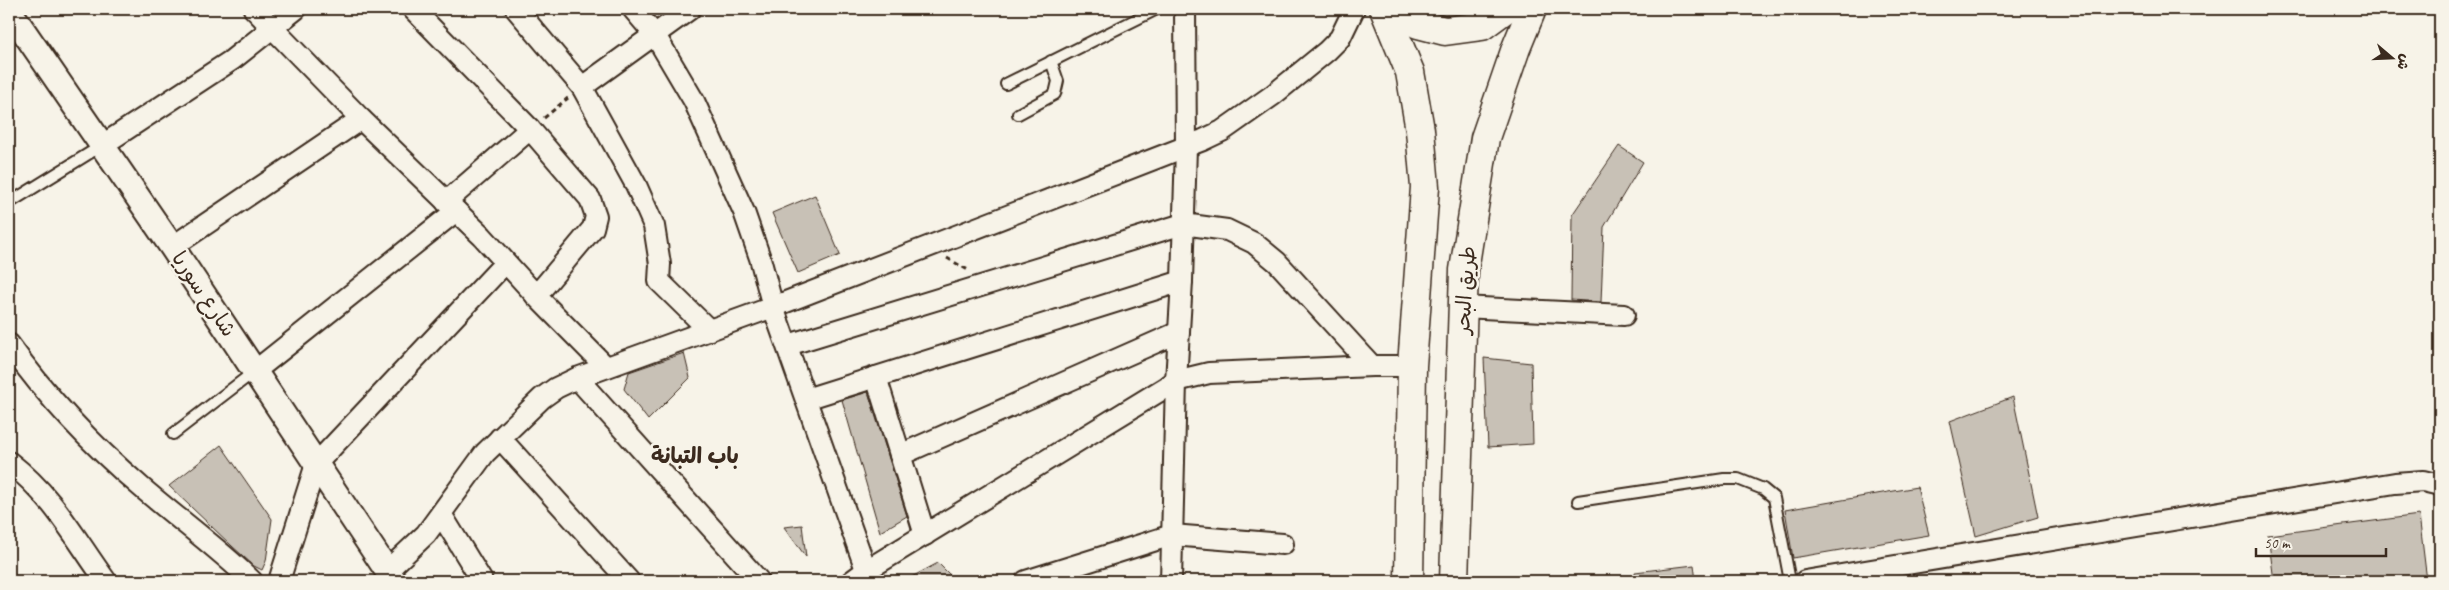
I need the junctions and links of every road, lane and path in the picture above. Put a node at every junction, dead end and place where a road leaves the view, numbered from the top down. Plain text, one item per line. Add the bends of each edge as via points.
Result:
1 (254, 9) edge
2 (296, 9) edge
3 (412, 9) edge
4 (516, 9) edge
5 (633, 9) edge
6 (690, 9) edge
7 (1156, 9) edge
8 (1185, 9) edge
9 (1354, 9) edge
10 (1384, 9) edge
11 (1396, 9) edge
12 (1505, 9) edge
13 (1532, 9) edge
14 (9, 10) edge
15 (272, 29) junction
16 (655, 35) junction
17 (1051, 61) junction
18 (1006, 84) dead end
19 (582, 87) junction
20 (1018, 114) dead end
21 (361, 119) junction
22 (530, 129) junction
23 (101, 146) junction
24 (1186, 147) junction
25 (9, 202) edge
26 (451, 207) junction
27 (1183, 224) junction
28 (930, 246) junction
29 (172, 247) junction
30 (505, 263) junction
31 (998, 281) junction
32 (1182, 281) junction
33 (536, 296) junction
34 (773, 307) junction
35 (1462, 307) junction
36 (1624, 314) dead end
37 (709, 330) junction
38 (1179, 332) junction
39 (9, 344) edge
40 (788, 345) junction
41 (1372, 366) junction
42 (1412, 366) junction
43 (606, 367) junction
44 (255, 371) junction
45 (577, 378) junction
46 (876, 378) junction
47 (1176, 381) junction
48 (806, 400) junction
49 (173, 434) dead end
50 (500, 438) junction
51 (900, 454) junction
52 (9, 462) edge
53 (316, 464) junction
54 (2440, 485) edge
55 (1578, 501) dead end
56 (441, 514) junction
57 (925, 535) junction
58 (1172, 535) junction
59 (1283, 544) dead end
60 (391, 575) edge
61 (863, 577) edge
62 (106, 581) edge
63 (252, 581) edge
64 (280, 581) edge
65 (482, 581) edge
66 (629, 581) edge
67 (759, 581) edge
68 (1026, 581) edge
69 (1171, 581) edge
70 (1409, 581) edge
71 (1454, 581) edge
72 (1790, 581) edge
73 (1805, 581) edge

1 - 15 street
2 - 15 street
3 - 22 street
4 - 19 street
5 - 16 street
6 - 16 street
7 - 17 lane
8 - 24 street
9 - 24 street via 1340,38 1327,51 1222,131
10 - 42 highway via 1410,72 1425,187
11 - 12 highway via 1418,24 1445,31 1482,26
13 - 35 highway, طريق البحر via 1485,138 1464,270
14 - 23 street, شارع سوريا
15 - 21 street
15 - 23 street via 232,60
16 - 19 street
16 - 34 street via 694,101 744,212
17 - 18 lane
17 - 20 lane via 1058,90
19 - 22 path
19 - 37 street via 636,185 654,226 660,264 659,281
21 - 26 street
21 - 29 street
22 - 26 street
22 - 33 street via 590,199 596,216 593,228
23 - 25 lane
23 - 29 street, شارع سوريا
24 - 27 street
24 - 28 street
26 - 30 street
26 - 44 street
27 - 31 street
27 - 32 street
27 - 41 street via 1227,230 1254,243 1277,262
28 - 31 path via 961,268
28 - 34 street
29 - 44 street, شارع سوريا
30 - 33 street
30 - 53 street
31 - 40 street
32 - 38 street
32 - 46 street
33 - 43 street
34 - 37 street
34 - 40 street
35 - 36 street
35 - 71 highway, طريق البحر
37 - 43 street
38 - 47 street
38 - 51 street
39 - 63 street via 90,438 141,487 220,550
40 - 48 street
41 - 42 street
41 - 47 street via 1209,373
42 - 70 highway
43 - 45 street
44 - 49 lane
44 - 53 street, شارع سوريا
45 - 50 street via 542,398
45 - 67 street
46 - 48 street
46 - 51 street
47 - 57 street
47 - 58 street
48 - 61 street
50 - 56 street via 485,453
50 - 66 street
51 - 57 street
52 - 62 street via 54,505
53 - 60 street, شارع سوريا
53 - 64 street
54 - 73 street via 2422,481 2395,483
55 - 72 lane via 1711,479 1738,479 1763,489 1774,498
56 - 60 street
56 - 65 street
57 - 61 street
58 - 59 street
58 - 68 street
58 - 69 street

